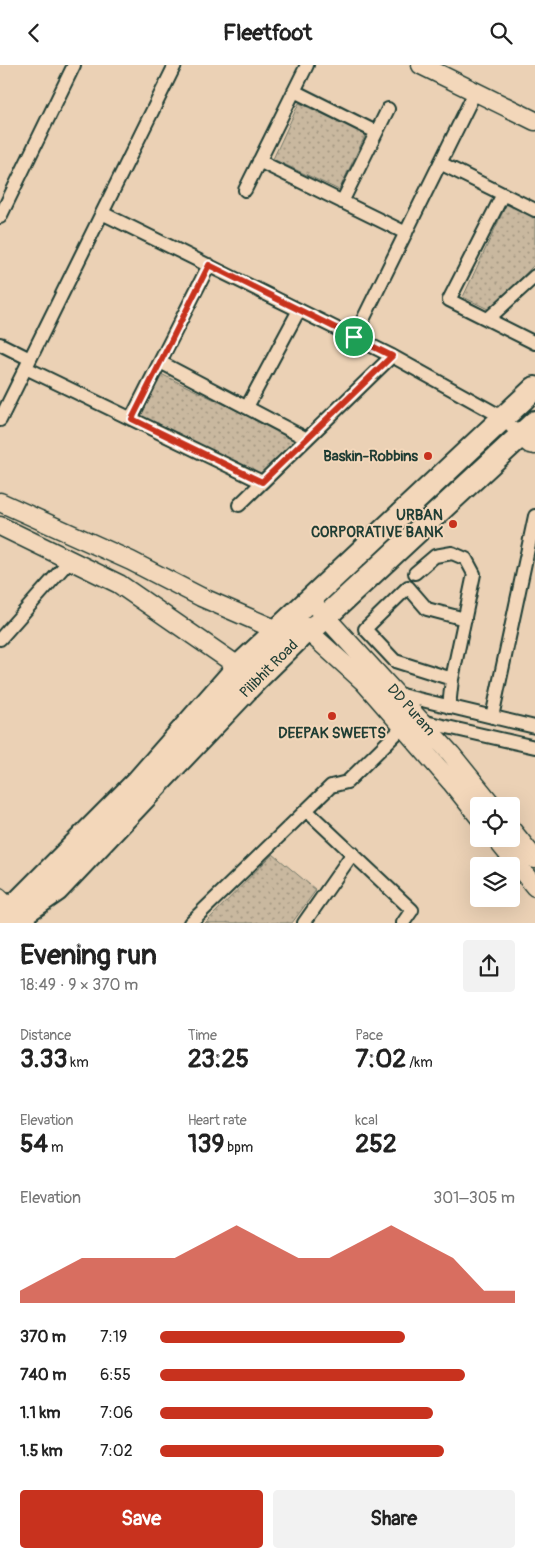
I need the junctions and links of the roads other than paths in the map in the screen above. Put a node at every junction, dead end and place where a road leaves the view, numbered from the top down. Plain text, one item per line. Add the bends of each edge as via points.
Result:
1 (74, 65) edge
2 (175, 65) edge
3 (307, 65) edge
4 (429, 67) edge
5 (294, 91) junction
6 (475, 92) junction
7 (388, 109) dead end
8 (535, 121) edge
9 (376, 132) junction
10 (259, 161) junction
11 (440, 163) junction
12 (245, 190) dead end
13 (502, 194) junction
14 (342, 202) junction
15 (535, 209) edge
16 (102, 213) junction
17 (0, 217) edge
18 (406, 233) junction
19 (209, 265) junction
20 (535, 276) edge
21 (298, 310) junction
22 (488, 319) junction
23 (354, 337) junction
24 (535, 343) edge
25 (0, 344) edge
26 (392, 356) junction
27 (160, 362) junction
28 (28, 363) junction
29 (535, 387) edge
30 (247, 407) junction
31 (502, 417) junction
32 (0, 419) edge
33 (132, 419) junction
34 (530, 434) edge
35 (307, 439) junction
36 (262, 482) junction
37 (0, 502) edge
38 (239, 505) dead end
39 (535, 516) edge
40 (0, 526) edge
41 (70, 560) junction
42 (415, 573) dead end
43 (465, 619) junction
44 (299, 628) junction
45 (2, 635) edge
46 (248, 673) junction
47 (452, 679) junction
48 (398, 694) junction
49 (449, 707) junction
50 (492, 717) junction
51 (421, 721) junction
52 (403, 727) junction
53 (535, 727) edge
54 (535, 745) edge
55 (486, 797) edge
56 (470, 806) edge
57 (306, 810) junction
58 (520, 840) edge
59 (502, 847) edge
60 (352, 853) junction
61 (535, 859) edge
62 (535, 887) edge
63 (13, 913) edge
64 (190, 923) edge
65 (304, 923) edge
66 (403, 923) edge

1 - 17 street
2 - 16 street
3 - 5 street
4 - 6 street
5 - 9 street
5 - 10 street
6 - 8 street
6 - 11 street
7 - 9 street
9 - 14 street
10 - 12 street
10 - 14 street
11 - 13 street
11 - 18 street
13 - 15 street
13 - 22 street via 449,300
14 - 18 street
16 - 19 street
16 - 28 street
18 - 23 street
19 - 21 street
19 - 27 street
20 - 22 street
21 - 23 street
21 - 30 street
22 - 24 street
23 - 26 street
25 - 28 street
26 - 31 street
26 - 35 street
27 - 30 street
27 - 33 street
28 - 32 street
28 - 33 street
29 - 31 highway
30 - 35 street
31 - 34 street
31 - 44 highway via 310,600
33 - 36 street
34 - 44 highway, Pilibhit Road
35 - 36 street
36 - 38 street
37 - 44 street via 131,561 200,597
39 - 50 street
40 - 41 street
41 - 45 street
41 - 46 street via 119,584
42 - 43 street via 435,556 452,553 466,559 474,574
43 - 47 street
43 - 47 street via 427,609 408,587 364,629 395,661
44 - 46 highway, Pilibhit Road
44 - 48 street, DD Puram
44 - 52 street, DD Puram via 364,683
46 - 63 highway, Pilibhit Road via 57,890
47 - 49 street
48 - 49 street
48 - 51 street, DD Puram
49 - 50 street
50 - 53 street
51 - 54 street
51 - 55 street, DD Puram
52 - 56 street, DD Puram
52 - 57 street via 347,782 331,786
57 - 60 street
57 - 64 street
58 - 61 street
59 - 62 street
60 - 65 street
60 - 66 street via 412,910

